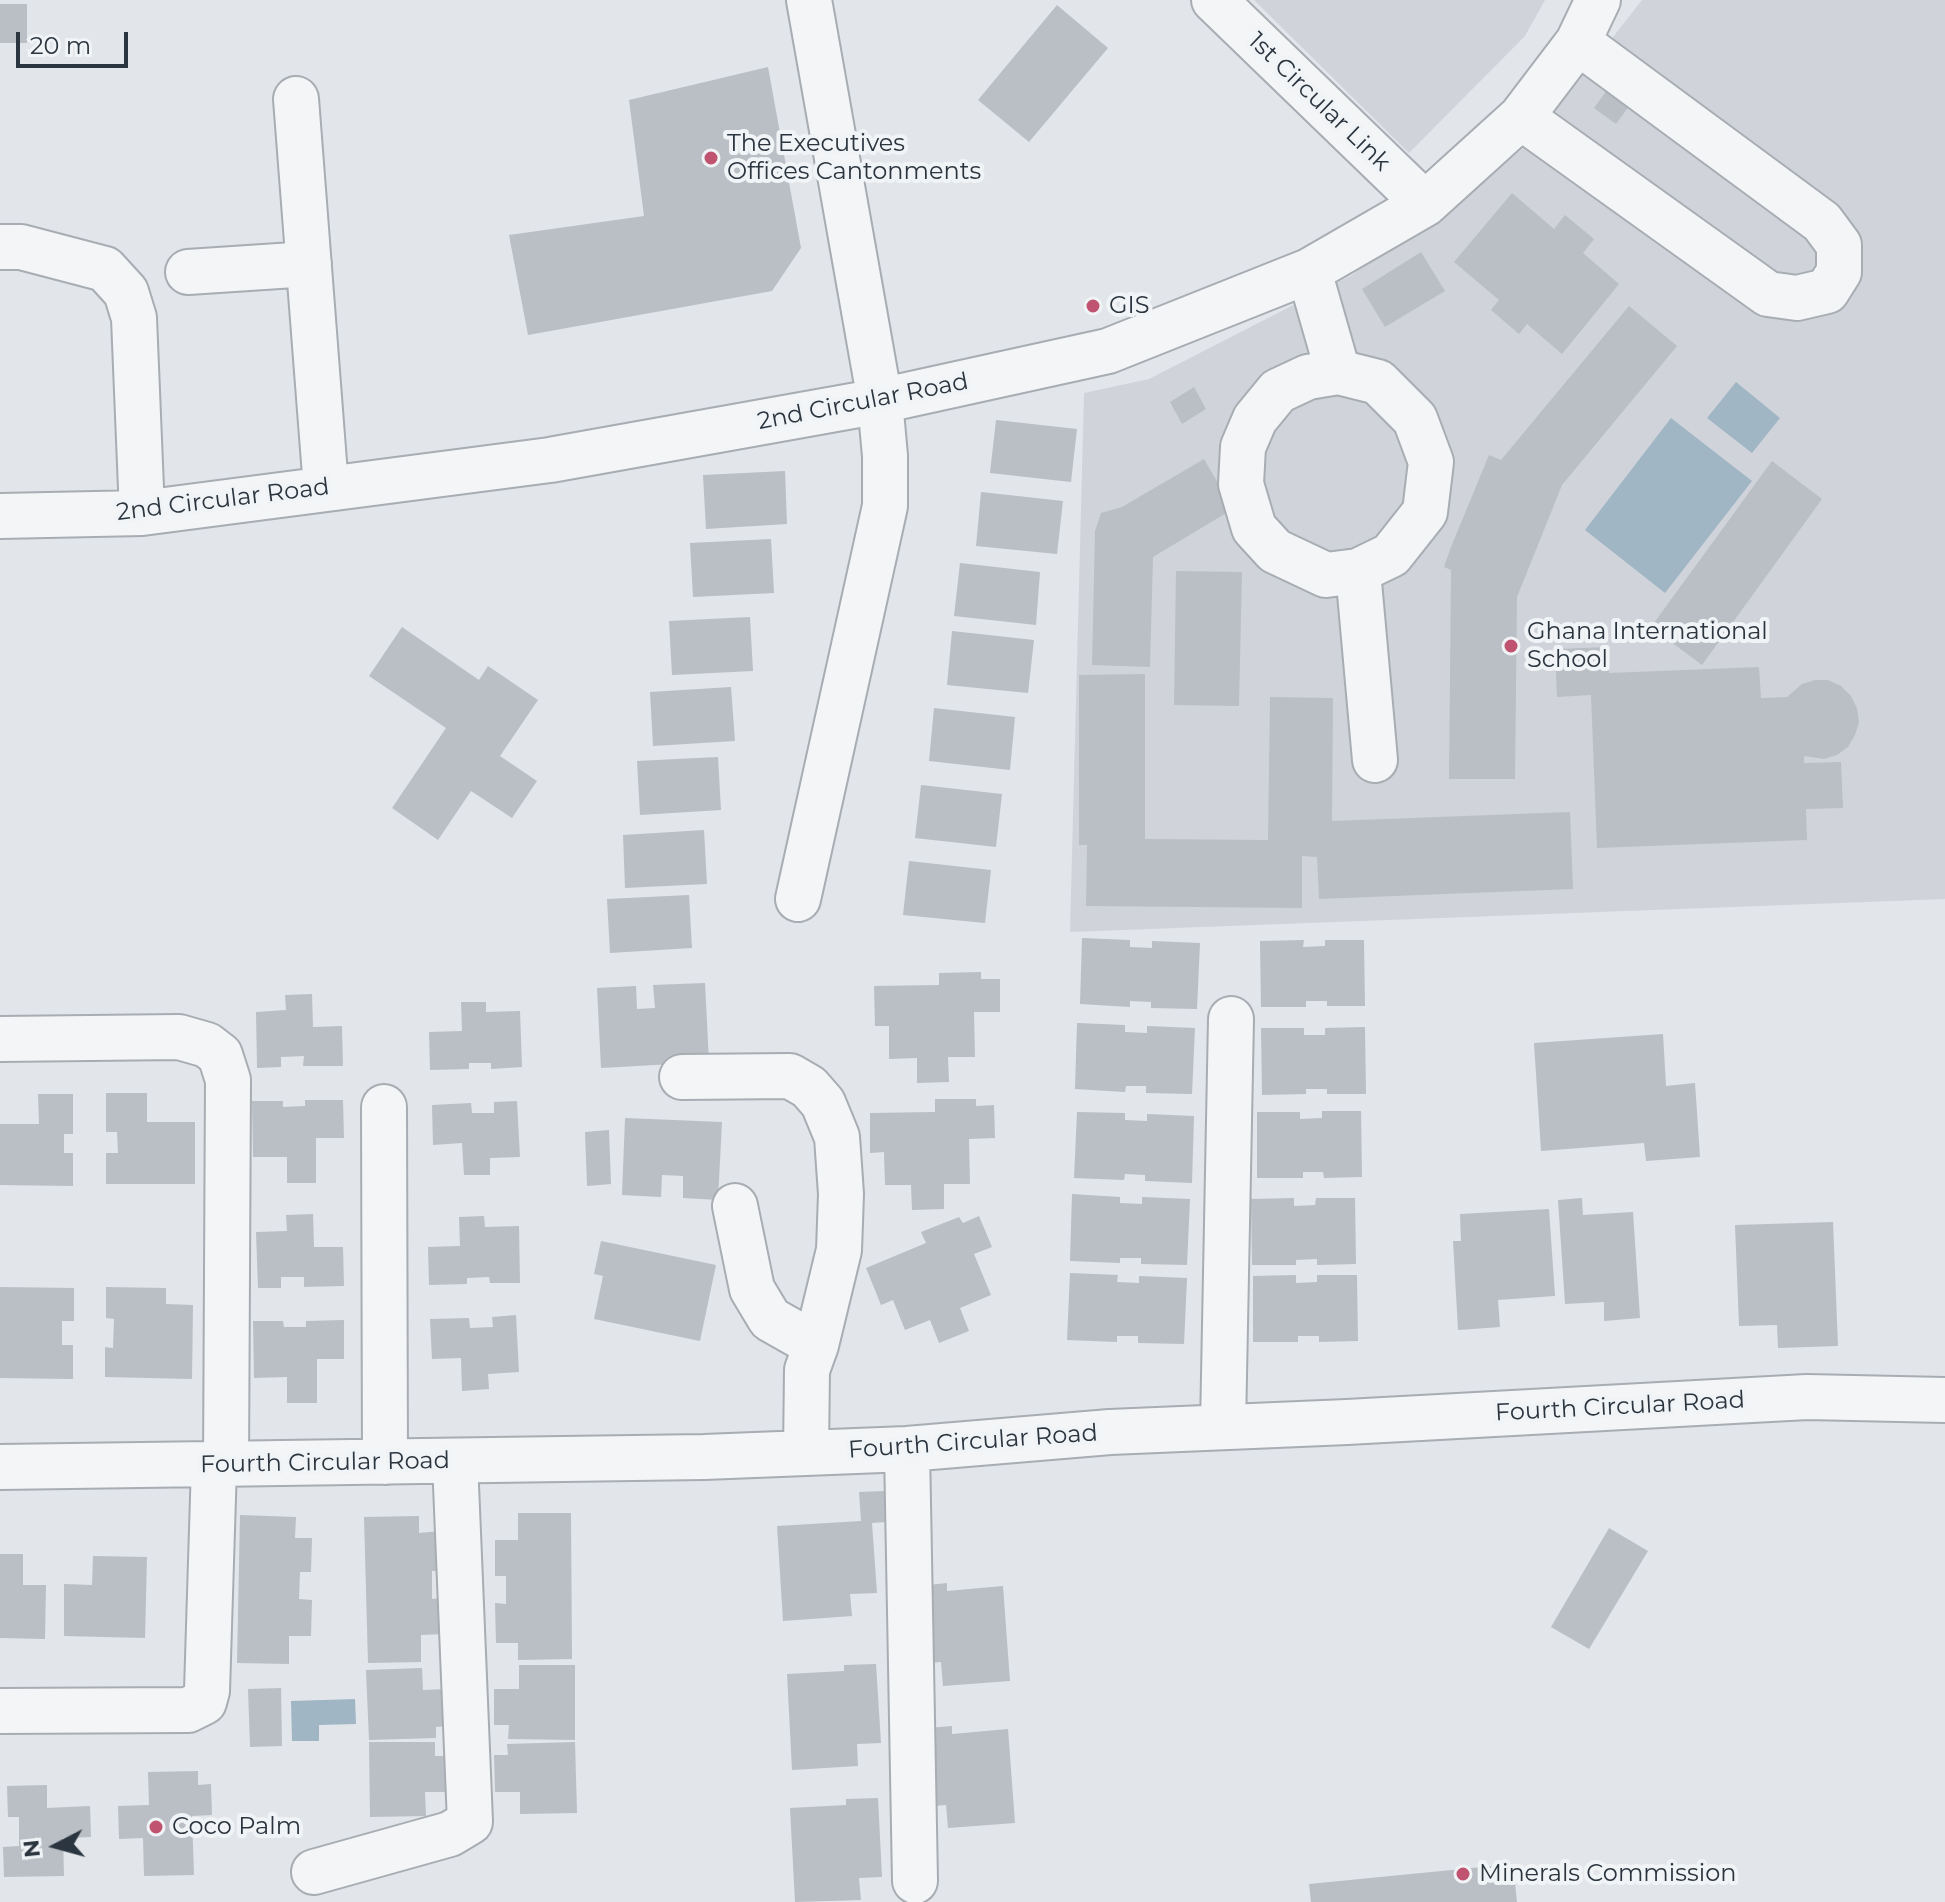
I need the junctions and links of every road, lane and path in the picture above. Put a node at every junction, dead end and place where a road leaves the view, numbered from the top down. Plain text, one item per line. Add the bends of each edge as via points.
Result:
1 (809, 0) edge
2 (1214, 0) edge
3 (1598, 0) edge
4 (1578, 42) junction
5 (296, 99) dead end
6 (1521, 117) junction
7 (1425, 204) junction
8 (0, 247) edge
9 (309, 264) junction
10 (1309, 271) junction
11 (188, 272) dead end
12 (1338, 372) junction
13 (880, 401) junction
14 (326, 488) junction
15 (142, 513) junction
16 (0, 516) edge
17 (1358, 571) junction
18 (1375, 760) dead end
19 (798, 899) dead end
20 (1231, 1019) dead end
21 (0, 1039) edge
22 (682, 1077) dead end
23 (384, 1107) dead end
24 (735, 1206) dead end
25 (816, 1345) junction
26 (1945, 1400) edge
27 (1223, 1427) junction
28 (907, 1449) junction
29 (806, 1453) junction
30 (455, 1461) junction
31 (385, 1462) junction
32 (220, 1465) junction
33 (0, 1467) edge
34 (0, 1711) edge
35 (314, 1872) dead end
36 (915, 1881) dead end

1 - 13 street
2 - 7 street, 1st Circular Link
3 - 4 street, 2nd Circular Road
4 - 6 street, 2nd Circular Road
4 - 6 street via 1822,222 1839,245 1839,272 1827,291 1797,298 1768,294
5 - 9 street
6 - 7 street, 2nd Circular Road
7 - 10 street, 2nd Circular Road
8 - 15 street via 21,247 105,269 126,292 134,318
9 - 11 street
9 - 14 street
10 - 12 street
10 - 13 street, 2nd Circular Road via 1108,351
12 - 17 street via 1378,382 1415,419 1431,462 1425,512 1391,555
12 - 17 street via 1308,377 1278,391 1255,419 1243,447 1241,484 1254,528 1275,551 1326,575
13 - 14 street, 2nd Circular Road via 550,460
13 - 19 street via 885,506
14 - 15 street, 2nd Circular Road
15 - 16 street, 2nd Circular Road
17 - 18 street
20 - 27 street
21 - 32 street via 179,1037 220,1055 228,1080
22 - 25 street via 790,1076 823,1103 837,1137 841,1194 839,1250
23 - 31 street
24 - 25 street via 752,1289 770,1319
25 - 29 street via 807,1370
26 - 27 street, Fourth Circular Road via 1807,1397
27 - 28 street, Fourth Circular Road
28 - 29 street, Fourth Circular Road
28 - 36 street
29 - 30 street, Fourth Circular Road
30 - 31 street, Fourth Circular Road
30 - 35 street via 470,1822 450,1834
31 - 32 street, Fourth Circular Road
32 - 33 street, Fourth Circular Road
32 - 34 street via 204,1702 188,1710

